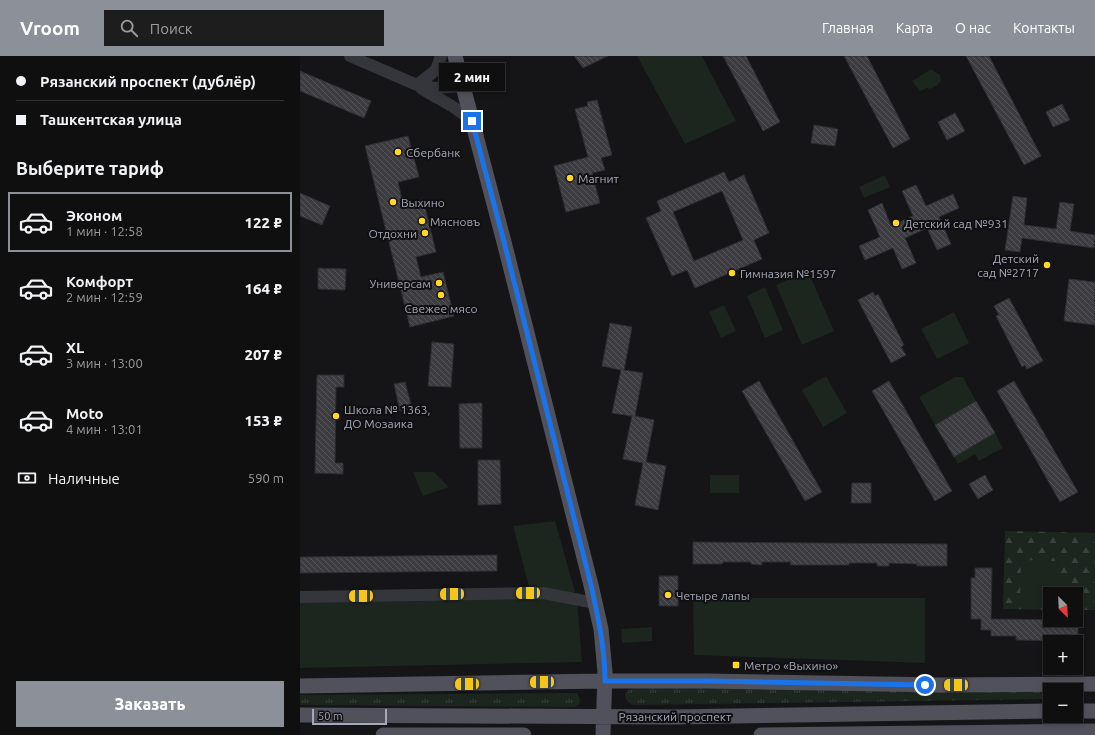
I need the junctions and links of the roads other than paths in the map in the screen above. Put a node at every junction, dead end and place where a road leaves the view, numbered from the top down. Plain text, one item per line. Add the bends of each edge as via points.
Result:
1 (350, 56) edge
2 (441, 56) edge
3 (455, 56) edge
4 (417, 85) junction
5 (462, 86) junction
6 (472, 121) junction
7 (300, 596) edge
8 (595, 603) junction
9 (605, 681) junction
10 (1095, 684) edge
11 (300, 686) edge
12 (1043, 711) edge
13 (1083, 711) edge
14 (1095, 711) edge
15 (300, 715) edge
16 (604, 717) junction
17 (1095, 731) edge
18 (383, 735) edge
19 (524, 735) edge
20 (603, 735) edge
21 (761, 735) edge

1 - 4 street
2 - 4 street via 436,70
3 - 5 main road
4 - 5 street via 434,88
4 - 6 street
5 - 6 main road
6 - 8 main road
7 - 8 street via 543,593
8 - 9 main road
9 - 10 main road
9 - 11 main road
9 - 16 main road
12 - 16 main road, Рязанский проспект
13 - 14 main road
15 - 16 main road, Рязанский проспект
16 - 20 main road
17 - 21 main road
18 - 19 main road

